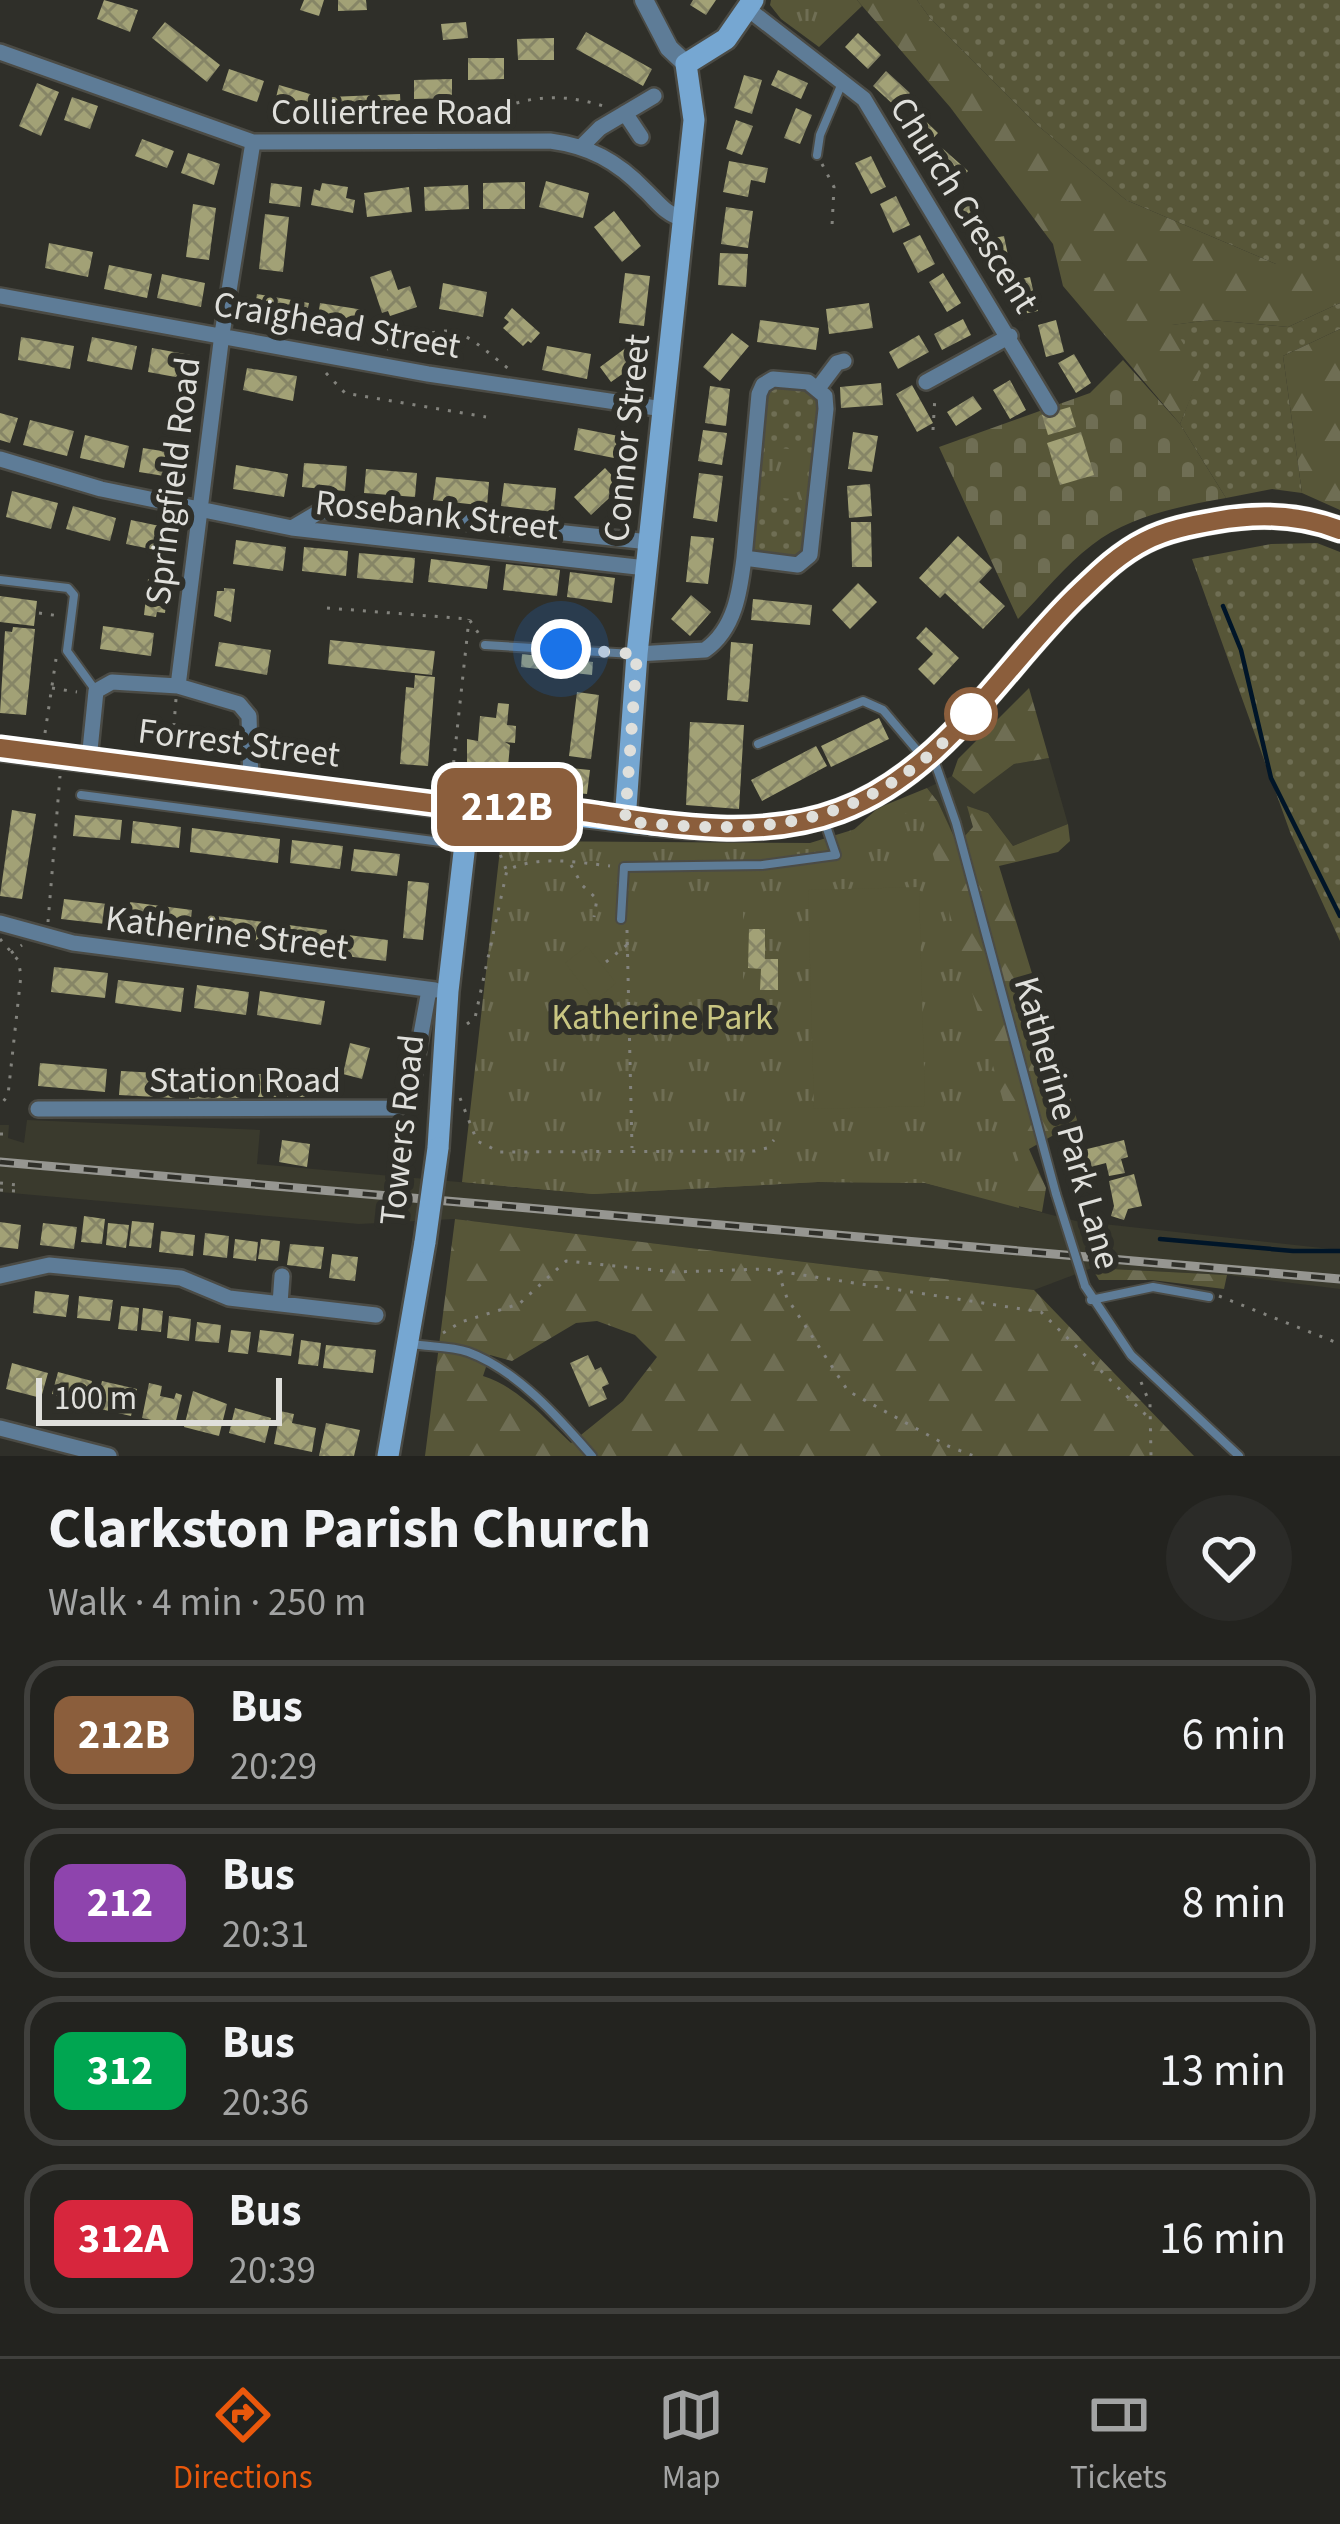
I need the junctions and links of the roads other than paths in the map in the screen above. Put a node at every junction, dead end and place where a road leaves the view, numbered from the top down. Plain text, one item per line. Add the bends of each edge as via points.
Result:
1 (644, 0) edge
2 (751, 4) edge
3 (0, 52) edge
4 (686, 64) junction
5 (844, 81) junction
6 (654, 96) dead end
7 (625, 113) junction
8 (641, 137) dead end
9 (253, 142) junction
10 (583, 146) junction
11 (818, 154) road end
12 (683, 219) junction
13 (0, 296) edge
14 (222, 334) junction
15 (1010, 336) junction
16 (844, 361) dead end
17 (931, 379) road end
18 (819, 387) junction
19 (1050, 408) dead end
20 (663, 409) junction
21 (0, 459) edge
22 (201, 507) junction
23 (292, 528) junction
24 (1340, 530) edge
25 (649, 542) junction
26 (744, 558) junction
27 (646, 568) junction
28 (0, 580) edge
29 (485, 645) road end
30 (637, 654) junction
31 (178, 686) junction
32 (96, 691) junction
33 (758, 744) dead end
34 (0, 748) edge
35 (928, 756) junction
36 (89, 760) junction
37 (251, 782) junction
38 (81, 795) dead end
39 (458, 807) junction
40 (822, 816) junction
41 (625, 821) junction
42 (465, 845) junction
43 (621, 919) road end
44 (0, 922) edge
45 (439, 990) junction
46 (38, 1109) dead end
47 (0, 1276) edge
48 (282, 1276) dead end
49 (1209, 1297) road end
50 (1091, 1300) junction
51 (280, 1304) junction
52 (376, 1315) dead end
53 (412, 1344) junction
54 (0, 1428) edge
55 (109, 1456) edge
56 (388, 1456) edge
57 (592, 1456) edge
58 (1239, 1456) edge

1 - 4 street
2 - 4 main road via 727,39
2 - 5 street, Church Crescent
3 - 9 street, Colliertree Road
4 - 12 main road, Connor Street via 694,121
5 - 11 lane
5 - 15 street, Church Crescent via 864,99
6 - 7 street
7 - 8 street
7 - 10 street
9 - 10 street, Colliertree Road
9 - 14 street, Springfield Road
10 - 12 street, Colliertree Road
12 - 20 main road, Connor Street
13 - 14 street, Craighead Street
14 - 20 street, Craighead Street
14 - 22 street, Springfield Road
15 - 17 street
15 - 19 street, Church Crescent
16 - 18 street
18 - 26 street via 773,379 763,386
18 - 26 street via 826,410 810,555 798,566
20 - 25 main road, Connor Street
21 - 22 street, Rosebank Street
22 - 23 street, Rosebank Street
22 - 31 street, Springfield Road
23 - 25 street, Rosebank Street via 319,512 351,510
23 - 27 street, Rosebank Street
24 - 35 main road, Forrest Street via 1312,518 1265,515 1146,540 1049,623
25 - 27 main road, Connor Street
26 - 30 street via 739,595 714,644
27 - 30 main road, Connor Street
28 - 32 lane via 68,588 76,602 67,651
29 - 30 lane
30 - 41 main road, Connor Street
31 - 32 street via 112,682
31 - 37 street via 238,704 249,716
32 - 36 street
33 - 35 lane via 863,701 883,710
34 - 36 main road, Forrest Street
35 - 40 main road, Forrest Street via 892,786
35 - 50 lane, Katherine Park Lane, bridge via 956,824
36 - 37 main road, Forrest Street
37 - 39 main road, Forrest Street
38 - 42 lane
39 - 41 main road, Forrest Street via 522,824 596,828
39 - 42 main road, Towers Road
40 - 41 main road, Forrest Street via 765,826
40 - 43 lane via 836,855 762,866 624,867
42 - 45 main road, Towers Road
44 - 45 street, Katherine Street via 73,943
45 - 46 street, Station Road via 411,1089 397,1108
45 - 53 main road, Towers Road, bridge via 438,1148
47 - 51 street via 49,1265 181,1278 229,1298
48 - 51 street
49 - 50 lane via 1153,1287
50 - 58 lane, Katherine Park Lane via 1131,1355
51 - 52 street
53 - 56 main road, Towers Road
53 - 57 lane via 481,1358 560,1419
54 - 55 street

